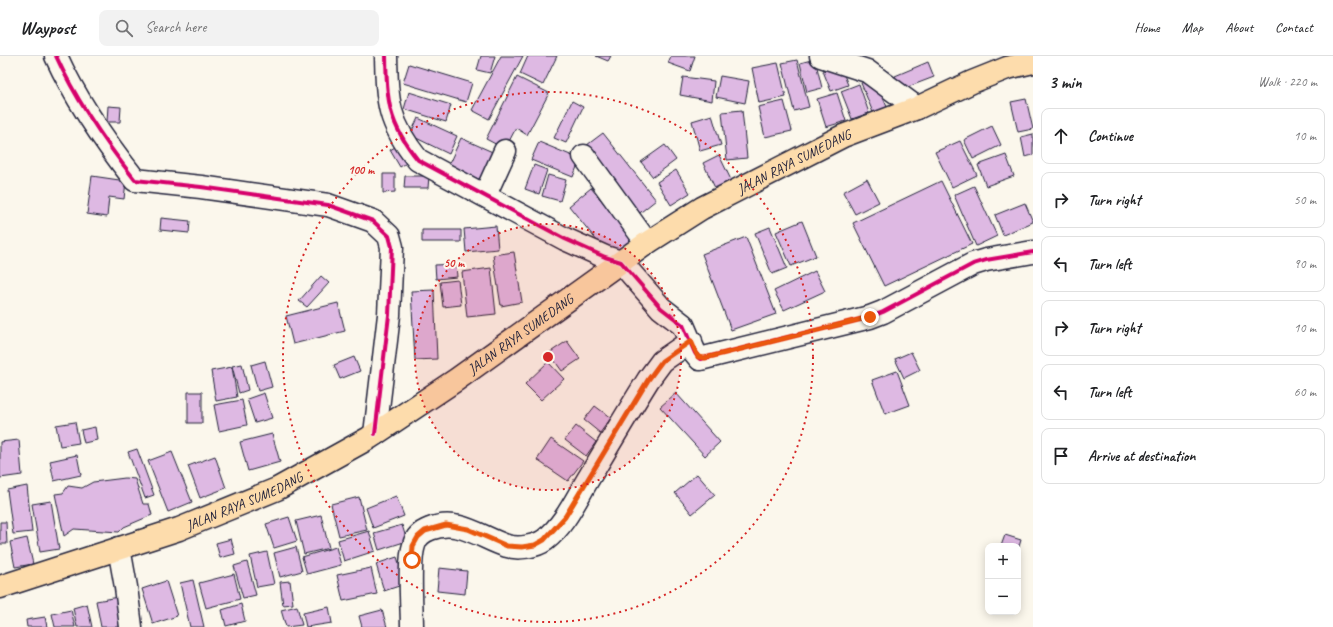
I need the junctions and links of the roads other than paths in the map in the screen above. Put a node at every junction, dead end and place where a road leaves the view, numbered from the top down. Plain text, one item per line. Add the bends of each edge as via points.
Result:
1 (56, 56) edge
2 (386, 56) edge
3 (821, 56) edge
4 (1033, 62) edge
5 (917, 108) junction
6 (505, 151) dead end
7 (584, 156) dead end
8 (485, 195) junction
9 (647, 243) junction
10 (1033, 252) edge
11 (616, 266) junction
12 (691, 341) junction
13 (375, 434) junction
14 (119, 548) junction
15 (0, 587) edge
16 (131, 627) edge
17 (412, 627) edge

1 - 13 street via 78,98 120,162 135,180 328,205 373,221 388,236 392,247 389,315
2 - 8 street via 390,111 403,141 418,160
3 - 5 street via 867,72
4 - 5 highway, JALAN RAYA SUMEDANG via 1007,68
5 - 9 highway, JALAN RAYA SUMEDANG via 844,136 702,208
6 - 8 street
7 - 9 street
8 - 11 street via 565,239 605,257
9 - 11 highway, JALAN RAYA SUMEDANG
10 - 12 street via 973,264 870,317 705,358 698,357
11 - 12 street via 683,325
11 - 13 highway, JALAN RAYA SUMEDANG
12 - 17 street via 662,361 565,517 544,540 535,545 507,546 468,529 446,525 425,531 418,537 413,546 412,560
13 - 14 highway, JALAN RAYA SUMEDANG via 277,489 179,529
14 - 15 highway, JALAN RAYA SUMEDANG
14 - 16 street

